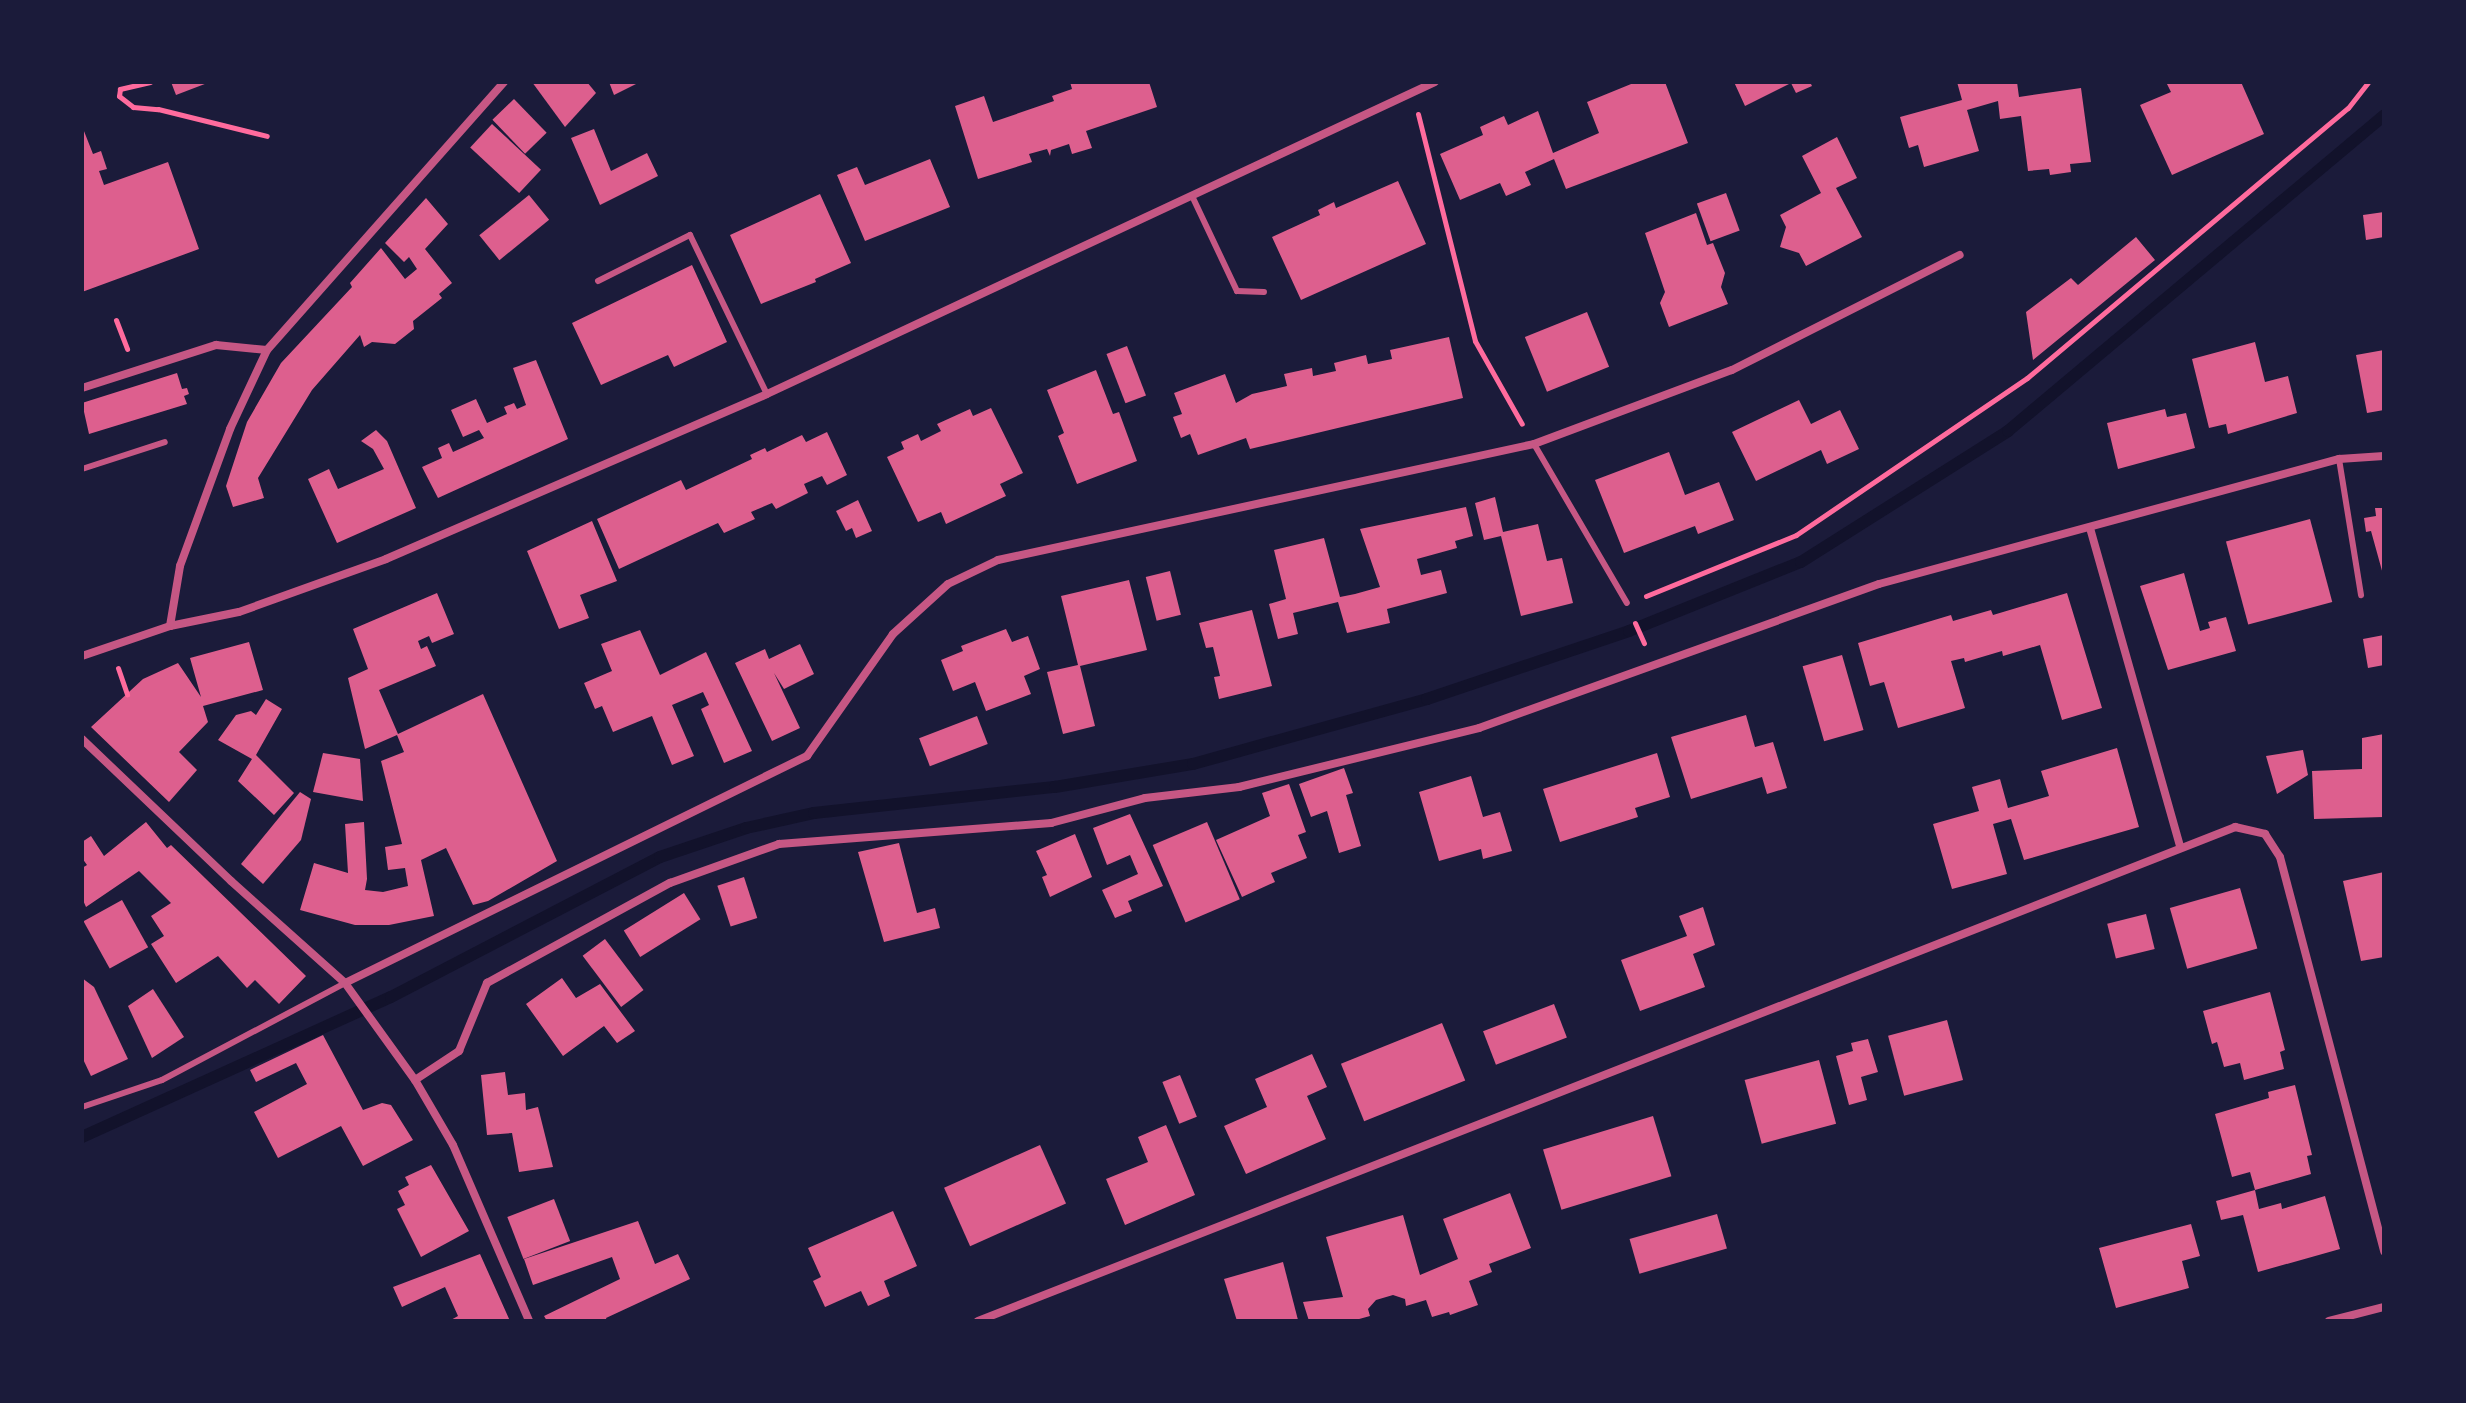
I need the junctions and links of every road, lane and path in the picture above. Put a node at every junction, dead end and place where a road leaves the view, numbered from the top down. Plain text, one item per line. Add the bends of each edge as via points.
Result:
1 (150, 82) edge
2 (504, 82) edge
3 (1435, 82) edge
4 (2368, 82) edge
5 (1413, 93) junction
6 (267, 136) dead end
7 (1193, 198) junction
8 (1960, 255) dead end
9 (598, 281) dead end
10 (1264, 292) dead end
11 (267, 350) junction
12 (82, 388) edge
13 (767, 394) junction
14 (165, 442) dead end
15 (1534, 444) junction
16 (2384, 456) edge
17 (2339, 459) junction
18 (82, 469) edge
19 (2090, 528) junction
20 (2361, 595) dead end
21 (1627, 603) joint
22 (170, 626) junction
23 (82, 656) edge
24 (117, 667) dead end
25 (127, 694) dead end
26 (82, 739) edge
27 (2180, 847) junction
28 (345, 983) junction
29 (415, 1080) junction
30 (82, 1107) edge
31 (2384, 1252) edge
32 (2384, 1307) edge
33 (529, 1321) edge
34 (978, 1321) edge
35 (2329, 1321) edge

1 - 6 path via 126,86 119,96 133,107
2 - 11 street
3 - 5 street
4 - 21 path via 2348,108 2027,378 1796,535 1656,589 1628,607
5 - 7 street
5 - 15 path via 1475,341
7 - 10 lane via 1237,291
7 - 13 street
8 - 15 street via 1732,370
9 - 13 lane via 690,235
11 - 12 street via 216,345
11 - 22 street via 230,429 180,566
13 - 22 street via 386,559 239,612
14 - 18 lane
15 - 21 lane
15 - 28 street via 998,560 948,584 893,634 807,756
16 - 17 street
17 - 19 street
17 - 20 lane
19 - 27 street
19 - 29 street via 1879,584 1479,728 1239,787 1145,798 1051,823 779,844 670,883 487,983 459,1051
22 - 23 street
24 - 25 path
26 - 28 street
27 - 31 street via 2235,827 2265,834 2280,857
27 - 34 street
28 - 29 street
28 - 30 lane via 162,1080
29 - 33 street via 453,1145
32 - 35 street

